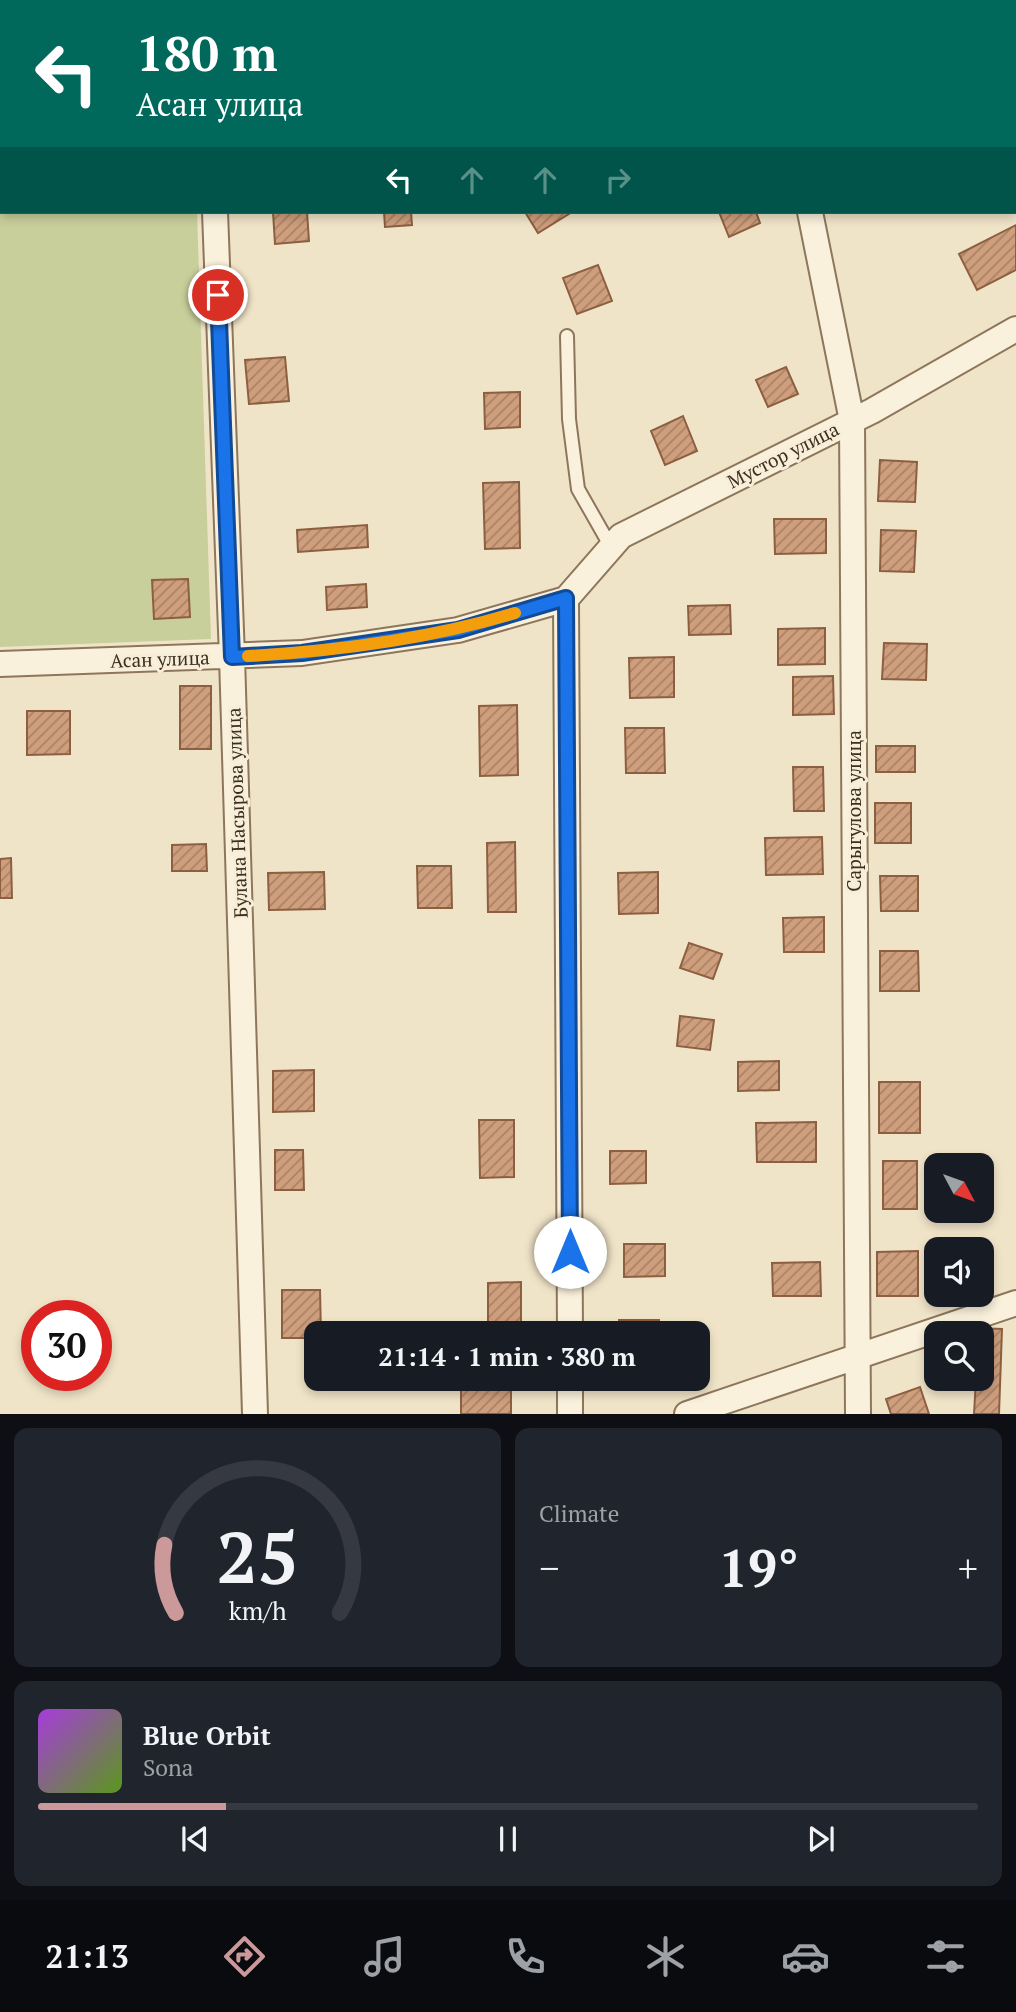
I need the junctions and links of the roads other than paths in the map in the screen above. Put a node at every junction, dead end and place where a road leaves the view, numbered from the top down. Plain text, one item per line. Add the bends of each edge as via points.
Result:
1 (215, 214) edge
2 (810, 214) edge
3 (1016, 329) edge
4 (567, 336) dead end
5 (852, 421) junction
6 (611, 547) junction
7 (566, 598) junction
8 (232, 657) junction
9 (0, 664) edge
10 (1016, 1303) edge
11 (570, 1321) edge
12 (858, 1356) junction
13 (570, 1391) edge
14 (255, 1413) edge
15 (570, 1413) edge
16 (687, 1413) edge
17 (858, 1413) edge

1 - 8 street, Булана Насырова улица
2 - 5 street, Сарыгулова улица
3 - 5 street, Мустор улица
4 - 6 lane via 569,419 578,489
5 - 6 street, Мустор улица via 621,536
5 - 12 street, Сарыгулова улица
6 - 7 street, Мустор улица
7 - 8 street, Асан улица via 458,630 302,653
7 - 11 street
8 - 9 street, Асан улица
8 - 14 street, Булана Насырова улица
10 - 12 street
12 - 16 street
12 - 17 street, Сарыгулова улица
13 - 15 street

